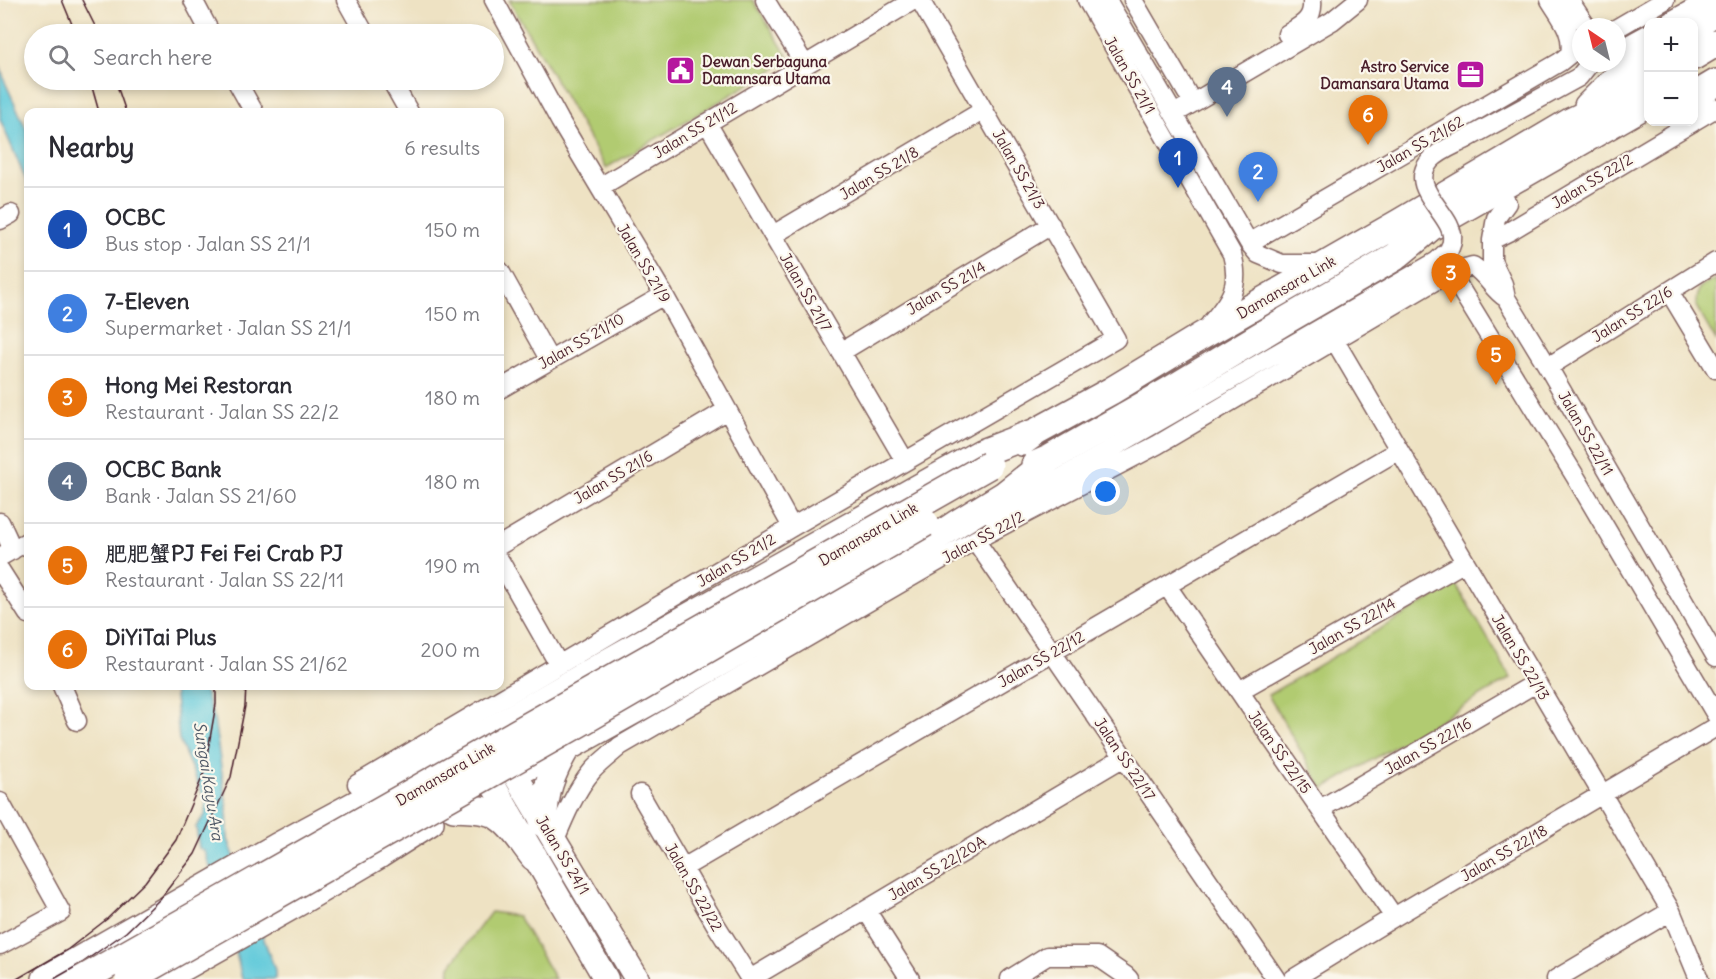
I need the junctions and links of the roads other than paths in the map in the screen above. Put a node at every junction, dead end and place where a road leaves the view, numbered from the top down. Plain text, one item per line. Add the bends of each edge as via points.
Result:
1 (193, 0) edge
2 (346, 0) edge
3 (494, 0) edge
4 (765, 0) edge
5 (914, 0) edge
6 (920, 0) edge
7 (1088, 0) edge
8 (1107, 0) edge
9 (1133, 0) edge
10 (1312, 0) edge
11 (1336, 0) edge
12 (1356, 0) edge
13 (1550, 0) edge
14 (1569, 0) edge
15 (1665, 0) edge
16 (1708, 0) edge
17 (1716, 11) edge
18 (1576, 18) edge
19 (1676, 18) edge
20 (1572, 20) edge
21 (1626, 23) edge
22 (1698, 23) edge
23 (206, 24) edge
24 (359, 24) edge
25 (1644, 36) edge
26 (1716, 43) edge
27 (1572, 44) edge
28 (1626, 46) edge
29 (1698, 54) edge
30 (1644, 60) edge
31 (805, 65) junction
32 (1716, 65) edge
33 (1583, 72) edge
34 (1698, 75) edge
35 (1716, 83) edge
36 (1644, 84) edge
37 (242, 90) edge
38 (397, 90) edge
39 (1187, 93) junction
40 (1698, 94) edge
41 (1644, 105) edge
42 (252, 108) edge
43 (408, 108) edge
44 (1716, 108) edge
45 (1171, 109) junction
46 (984, 110) junction
47 (1698, 118) edge
48 (1572, 121) junction
49 (707, 123) junction
50 (1644, 124) edge
51 (1685, 126) edge
52 (600, 187) junction
53 (1507, 202) junction
54 (1051, 225) junction
55 (773, 236) junction
56 (1491, 240) junction
57 (1249, 243) junction
58 (1395, 257) junction
59 (1716, 262) edge
60 (1326, 264) junction
61 (1450, 272) junction
62 (504, 278) edge
63 (1669, 291) junction
64 (664, 295) junction
65 (1506, 298) junction
66 (1200, 337) junction
67 (1116, 339) joint
68 (1335, 341) junction
69 (841, 352) junction
70 (549, 359) junction
71 (1548, 367) junction
72 (1716, 369) edge
73 (504, 387) edge
74 (727, 410) junction
75 (1036, 432) junction
76 (1399, 450) junction
77 (1052, 458) junction
78 (905, 461) junction
79 (993, 474) junction
80 (0, 522) edge
81 (792, 527) junction
82 (975, 540) junction
83 (504, 543) edge
84 (14, 549) edge
85 (1465, 562) junction
86 (893, 566) junction
87 (504, 568) edge
88 (0, 570) edge
89 (1167, 586) junction
90 (24, 608) edge
91 (1710, 633) edge
92 (1052, 652) junction
93 (1716, 657) edge
94 (605, 663) junction
95 (559, 665) junction
96 (1536, 683) junction
97 (64, 690) edge
98 (1239, 691) junction
99 (633, 711) junction
100 (1716, 715) edge
101 (77, 721) dead end
102 (1716, 727) edge
103 (478, 737) junction
104 (566, 748) junction
105 (1124, 757) junction
106 (404, 779) junction
107 (504, 779) junction
108 (357, 784) dead end
109 (640, 794) dead end
110 (1603, 795) junction
111 (0, 802) edge
112 (454, 808) junction
113 (1320, 809) junction
114 (418, 828) junction
115 (544, 841) junction
116 (683, 868) junction
117 (866, 910) junction
118 (1671, 910) junction
119 (1394, 917) junction
120 (0, 945) edge
121 (46, 979) edge
122 (83, 979) edge
123 (129, 979) edge
124 (162, 979) edge
125 (606, 979) edge
126 (637, 979) edge
127 (750, 979) edge
128 (910, 979) edge
129 (1010, 979) edge
130 (1129, 979) edge
131 (1276, 979) edge
132 (1293, 979) edge
133 (1556, 979) edge
134 (1699, 979) edge

1 - 23 street
2 - 24 street
3 - 52 street, Jalan SS 21/9
4 - 31 street
5 - 31 street, Jalan SS 21/12
6 - 46 street, Jalan SS 21/3
7 - 66 street, Jalan SS 21/1 via 1232,254 1236,269 1233,293
8 - 45 street, Jalan SS 21/1
9 - 39 street
10 - 39 street via 1313,9 1304,24
11 - 12 street
12 - 45 street via 1332,21
13 - 20 street
14 - 18 street
15 - 21 street
16 - 19 street
17 - 22 highway
25 - 28 street
26 - 29 highway
27 - 57 street, Jalan SS 21/62 via 1570,54 1560,62
30 - 48 highway via 1615,79
31 - 49 street, Jalan SS 21/12
32 - 34 highway
33 - 86 street, bridge via 1432,158 1423,175 1425,188 1453,240 1437,261 963,534
35 - 40 highway
36 - 48 highway, Damansara Link
37 - 42 street
38 - 43 street
39 - 45 street
41 - 58 highway, Damansara Link via 1431,227
44 - 47 street, Jalan SS 22/2
45 - 57 street, Jalan SS 21/1
46 - 54 street, Jalan SS 21/3
46 - 55 street, Jalan SS 21/8
48 - 60 highway, Damansara Link
49 - 52 street, Jalan SS 21/12
49 - 55 street, Jalan SS 21/7
50 - 53 highway
51 - 56 street, Jalan SS 22/2
52 - 64 street, Jalan SS 21/9
53 - 56 street, Jalan SS 22/11 via 1496,218
53 - 58 highway via 1440,239
54 - 67 street, Jalan SS 21/3
54 - 69 street, Jalan SS 21/4
55 - 69 street, Jalan SS 21/7
56 - 65 street, Jalan SS 22/11 via 1492,261
57 - 60 street, Jalan SS 21/1 via 1258,254 1282,264
58 - 77 highway, Damansara Link
59 - 63 street, Jalan SS 22/6
60 - 66 highway, Damansara Link
61 - 65 street via 1473,266
61 - 68 street, Jalan SS 22/2
61 - 100 street
62 - 70 street
63 - 71 street, Jalan SS 22/6
63 - 72 street
64 - 70 street, Jalan SS 21/10
64 - 74 street, Jalan SS 21/9
65 - 71 street, Jalan SS 22/11
66 - 75 highway, Damansara Link
67 - 78 street, Jalan SS 21/2
68 - 76 street, Jalan SS 22/13
68 - 82 street, Jalan SS 22/2 via 1157,445
69 - 78 street, Jalan SS 21/7
70 - 73 street, Jalan SS 21/10
71 - 91 street, Jalan SS 22/11
74 - 81 street, Jalan SS 21/9
74 - 83 street, Jalan SS 21/6
75 - 79 highway, Damansara Link
75 - 94 highway via 981,453
76 - 85 street, Jalan SS 22/13
76 - 89 street, Jalan SS 22/12
77 - 79 highway, Damansara Link
77 - 86 highway via 1004,495
78 - 81 street, Jalan SS 21/2
79 - 122 highway, Damansara Link, bridge
79 - 123 highway, Damansara Link, bridge via 593,715
80 - 84 street
81 - 95 street, Jalan SS 21/2
82 - 92 street, Jalan SS 22/17
82 - 115 street, Jalan SS 22/2 via 620,746 592,771 564,818
85 - 96 street, Jalan SS 22/13
85 - 98 street, Jalan SS 22/14
86 - 99 highway
87 - 95 street
88 - 90 street
89 - 92 street, Jalan SS 22/12
89 - 98 street, Jalan SS 22/15
91 - 93 street, Jalan SS 22/11
92 - 105 street, Jalan SS 22/17
92 - 116 street, Jalan SS 22/12
94 - 99 highway via 587,684 589,702 602,713
94 - 103 highway
95 - 108 street, Jalan SS 21/2
96 - 110 street, Jalan SS 22/13
96 - 113 street, Jalan SS 22/16
97 - 101 street
98 - 113 street, Jalan SS 22/15
99 - 104 highway
102 - 110 street, Jalan SS 22/18
103 - 106 highway
103 - 107 main road, Jalan SS 24/1
104 - 107 highway
104 - 115 highway via 549,782
105 - 117 street, Jalan SS 22/20A
105 - 131 street, Jalan SS 22/17
106 - 114 highway via 415,779 430,791 430,810
106 - 121 highway
107 - 112 highway
107 - 115 main road, Jalan SS 24/1
107 - 115 main road, Jalan SS 24/1
109 - 116 street, Jalan SS 22/22
110 - 118 street, Jalan SS 22/13
110 - 119 street, Jalan SS 22/18
111 - 120 street via 61,912
112 - 114 highway
112 - 115 highway via 492,814
113 - 119 street, Jalan SS 22/15
114 - 124 highway via 380,854
115 - 125 main road, Jalan SS 24/1
115 - 126 main road, Jalan SS 24/1
116 - 127 street, Jalan SS 22/22
117 - 127 street, Jalan SS 22/20A
117 - 128 street
118 - 133 street
118 - 134 street, Jalan SS 22/13
119 - 132 street, Jalan SS 22/18
129 - 130 street via 1047,956 1097,956

